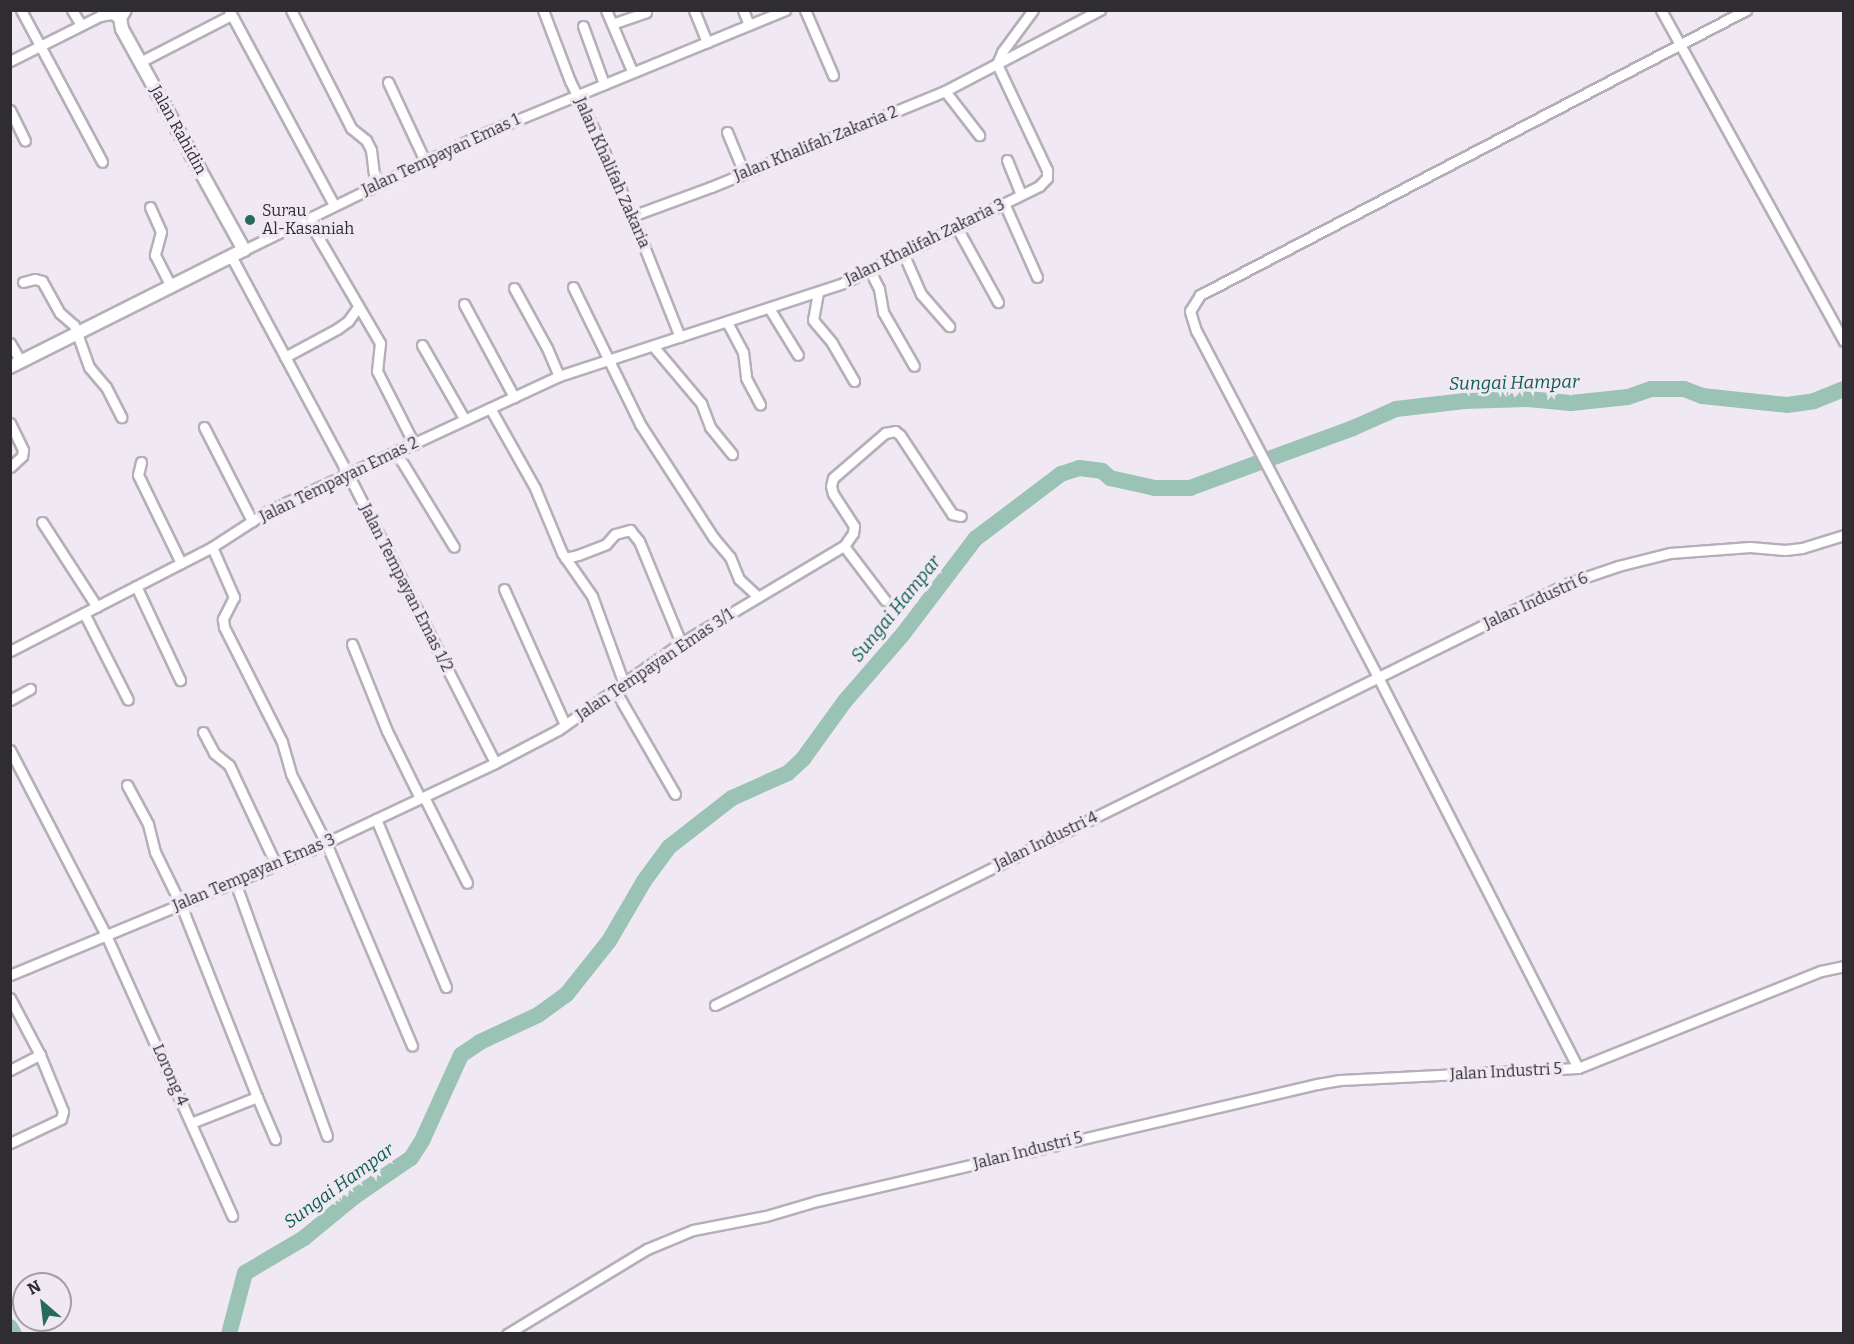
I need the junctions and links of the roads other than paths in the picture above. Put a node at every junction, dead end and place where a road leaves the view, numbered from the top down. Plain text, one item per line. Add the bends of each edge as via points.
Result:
1 (21, 10) edge
2 (72, 10) edge
3 (291, 10) edge
4 (543, 10) edge
5 (606, 10) edge
6 (694, 10) edge
7 (743, 10) edge
8 (785, 10) edge
9 (805, 10) edge
10 (1033, 10) edge
11 (1100, 10) edge
12 (1661, 10) edge
13 (1746, 10) edge
14 (646, 12) dead end
15 (230, 13) edge
16 (123, 14) edge
17 (612, 24) junction
18 (81, 25) junction
19 (749, 25) junction
20 (583, 26) dead end
21 (707, 42) junction
22 (1679, 45) junction
23 (40, 46) junction
24 (10, 62) edge
25 (140, 62) junction
26 (997, 64) junction
27 (632, 71) junction
28 (833, 75) dead end
29 (388, 82) dead end
30 (604, 84) junction
31 (945, 91) junction
32 (578, 95) junction
33 (10, 110) edge
34 (727, 132) dead end
35 (979, 135) dead end
36 (25, 141) dead end
37 (1007, 160) dead end
38 (426, 161) junction
39 (102, 162) dead end
40 (744, 173) junction
41 (378, 184) junction
42 (1022, 194) junction
43 (1004, 203) junction
44 (334, 205) junction
45 (150, 207) dead end
46 (632, 216) junction
47 (307, 218) junction
48 (956, 226) junction
49 (244, 250) junction
50 (903, 254) junction
51 (231, 256) junction
52 (870, 271) junction
53 (1037, 277) dead end
54 (22, 282) dead end
55 (171, 286) junction
56 (573, 287) dead end
57 (514, 288) dead end
58 (818, 292) junction
59 (998, 302) dead end
60 (464, 304) dead end
61 (358, 307) junction
62 (769, 308) junction
63 (727, 322) junction
64 (949, 326) dead end
65 (78, 333) junction
66 (680, 337) junction
67 (1844, 341) edge
68 (10, 343) edge
69 (422, 345) dead end
70 (653, 346) junction
71 (798, 355) dead end
72 (285, 357) junction
73 (610, 360) junction
74 (16, 365) edge
75 (914, 366) dead end
76 (560, 376) junction
77 (854, 381) dead end
78 (514, 397) junction
79 (760, 404) dead end
80 (490, 408) junction
81 (121, 417) dead end
82 (465, 420) junction
83 (10, 423) edge
84 (204, 427) dead end
85 (414, 444) junction
86 (396, 452) junction
87 (732, 454) dead end
88 (141, 462) dead end
89 (10, 467) edge
90 (348, 474) junction
91 (960, 516) dead end
92 (252, 521) junction
93 (42, 522) dead end
94 (1844, 535) edge
95 (844, 546) junction
96 (212, 547) junction
97 (454, 547) dead end
98 (565, 558) junction
99 (181, 563) junction
100 (136, 586) junction
101 (504, 589) dead end
102 (758, 597) junction
103 (885, 600) dead end
104 (97, 606) junction
105 (84, 613) junction
106 (681, 643) junction
107 (352, 644) dead end
108 (10, 651) edge
109 (1378, 677) junction
110 (180, 680) dead end
111 (624, 684) junction
112 (30, 689) dead end
113 (615, 690) junction
114 (10, 700) edge
115 (128, 700) dead end
116 (565, 725) junction
117 (203, 732) dead end
118 (10, 750) edge
119 (495, 763) junction
120 (127, 785) dead end
121 (675, 794) dead end
122 (422, 797) junction
123 (376, 819) junction
124 (326, 843) junction
125 (276, 865) junction
126 (235, 882) junction
127 (467, 883) dead end
128 (181, 905) junction
129 (106, 935) junction
130 (1844, 966) edge
131 (10, 975) edge
132 (446, 987) dead end
133 (10, 998) edge
134 (715, 1005) dead end
135 (412, 1046) dead end
136 (40, 1055) junction
137 (1578, 1068) junction
138 (10, 1070) edge
139 (257, 1097) junction
140 (191, 1123) junction
141 (327, 1137) dead end
142 (275, 1139) dead end
143 (10, 1143) edge
144 (232, 1216) dead end
145 (507, 1334) edge

1 - 23 street
2 - 18 street
3 - 41 street via 351,128 366,140
4 - 32 street, Jalan Khalifah Zakaria
5 - 17 street
6 - 21 street
7 - 19 street
8 - 19 street, Jalan Tempayan Emas 1
9 - 28 street
10 - 26 street
11 - 26 street, Jalan Khalifah Zakaria 2
12 - 22 street
13 - 22 street
14 - 17 street
15 - 25 street
15 - 44 street
16 - 18 street via 106,14
16 - 25 street, Jalan Rahidin via 122,29
17 - 27 street
18 - 23 street
19 - 21 street, Jalan Tempayan Emas 1
20 - 30 street
21 - 27 street, Jalan Tempayan Emas 1
22 - 67 street
22 - 109 street via 1193,302 1191,321
23 - 24 street
23 - 39 street
25 - 49 street, Jalan Rahidin
26 - 31 street, Jalan Khalifah Zakaria 2
26 - 42 street, Jalan Khalifah Zakaria 3 via 1047,170 1043,183
27 - 30 street, Jalan Tempayan Emas 1
29 - 38 street
30 - 32 street, Jalan Tempayan Emas 1
31 - 35 street
31 - 40 street, Jalan Khalifah Zakaria 2
32 - 38 street, Jalan Tempayan Emas 1
32 - 46 street, Jalan Khalifah Zakaria
33 - 36 street
34 - 40 street
37 - 42 street
38 - 41 street, Jalan Tempayan Emas 1
40 - 46 street, Jalan Khalifah Zakaria 2
41 - 44 street, Jalan Tempayan Emas 1
42 - 43 street, Jalan Khalifah Zakaria 3
43 - 48 street, Jalan Khalifah Zakaria 3
43 - 53 street
44 - 47 street, Jalan Tempayan Emas 1
45 - 55 street via 161,232 155,255
46 - 66 street, Jalan Khalifah Zakaria
47 - 49 street, Jalan Tempayan Emas 1
47 - 61 street
48 - 50 street, Jalan Khalifah Zakaria 3
48 - 59 street
49 - 51 street, Jalan Tempayan Emas 1
50 - 52 street, Jalan Khalifah Zakaria 3
50 - 64 street via 921,294
51 - 55 street, Jalan Tempayan Emas 1
51 - 72 street, Jalan Tempayan Emas 1/2
52 - 58 street, Jalan Khalifah Zakaria 3
52 - 75 street via 879,289 883,312
54 - 65 street via 42,281
55 - 65 street, Jalan Tempayan Emas 1
56 - 73 street
57 - 76 street
58 - 62 street, Jalan Khalifah Zakaria 3
58 - 77 street via 813,320
60 - 78 street
61 - 72 street via 337,329
61 - 85 street via 380,343 378,374
62 - 63 street, Jalan Khalifah Zakaria 3
62 - 71 street
63 - 66 street, Jalan Khalifah Zakaria 3
63 - 79 street via 743,352 746,378
65 - 74 street, Jalan Tempayan Emas 1
65 - 81 street via 89,367 106,387
66 - 70 street, Jalan Tempayan Emas 2
68 - 74 street
69 - 82 street
70 - 73 street, Jalan Tempayan Emas 2
70 - 87 street via 701,403 710,427
72 - 90 street, Jalan Tempayan Emas 1/2
73 - 76 street, Jalan Tempayan Emas 2
73 - 102 street via 640,424 730,557 740,579
76 - 78 street, Jalan Tempayan Emas 2
78 - 80 street, Jalan Tempayan Emas 2
80 - 82 street, Jalan Tempayan Emas 2
80 - 98 street via 535,488
82 - 85 street, Jalan Tempayan Emas 2
83 - 89 street via 23,450
84 - 92 street
85 - 86 street, Jalan Tempayan Emas 2
86 - 90 street, Jalan Tempayan Emas 2
86 - 97 street
88 - 99 street via 138,475
90 - 92 street, Jalan Tempayan Emas 2
90 - 119 street, Jalan Tempayan Emas 1/2
91 - 95 street via 952,514 900,435 890,431 832,478 833,494 854,526
92 - 96 street, Jalan Tempayan Emas 2
93 - 104 street
94 - 109 street, Jalan Industri 6 via 1802,548 1670,553 1618,566 1572,582
95 - 102 street, Jalan Tempayan Emas 3/1
95 - 103 street
96 - 99 street, Jalan Tempayan Emas 2
96 - 124 street via 234,597 223,619 224,627 282,742 291,774
98 - 106 street via 606,544 615,534 630,530 639,542
98 - 111 street via 592,596
99 - 100 street, Jalan Tempayan Emas 2
100 - 104 street, Jalan Tempayan Emas 2
100 - 110 street
101 - 116 street
102 - 106 street, Jalan Tempayan Emas 3/1
104 - 105 street, Jalan Tempayan Emas 2
105 - 108 street, Jalan Tempayan Emas 2
105 - 115 street
106 - 111 street, Jalan Tempayan Emas 3/1
107 - 122 street
109 - 134 street, Jalan Industri 4
109 - 137 street
111 - 113 street, Jalan Tempayan Emas 3/1
112 - 114 street
113 - 116 street, Jalan Tempayan Emas 3/1
113 - 121 street
116 - 119 street, Jalan Tempayan Emas 3/1
117 - 125 street via 214,753 230,765
118 - 129 street, Lorong 4
119 - 122 street, Jalan Tempayan Emas 3
120 - 128 street via 148,824 155,852
122 - 123 street, Jalan Tempayan Emas 3
122 - 127 street
123 - 124 street, Jalan Tempayan Emas 3
123 - 132 street
124 - 125 street, Jalan Tempayan Emas 3
124 - 135 street
125 - 126 street, Jalan Tempayan Emas 3
126 - 128 street, Jalan Tempayan Emas 3
126 - 141 street
128 - 129 street, Jalan Tempayan Emas 3
128 - 139 street
129 - 131 street, Jalan Tempayan Emas 3
129 - 140 street, Lorong 4
130 - 137 street via 1821,971
133 - 136 street
136 - 138 street
136 - 143 street via 63,1111 61,1119
137 - 145 street, Jalan Industri 5 via 1317,1084 693,1230 647,1249
139 - 140 street
139 - 142 street
140 - 144 street, Lorong 4

